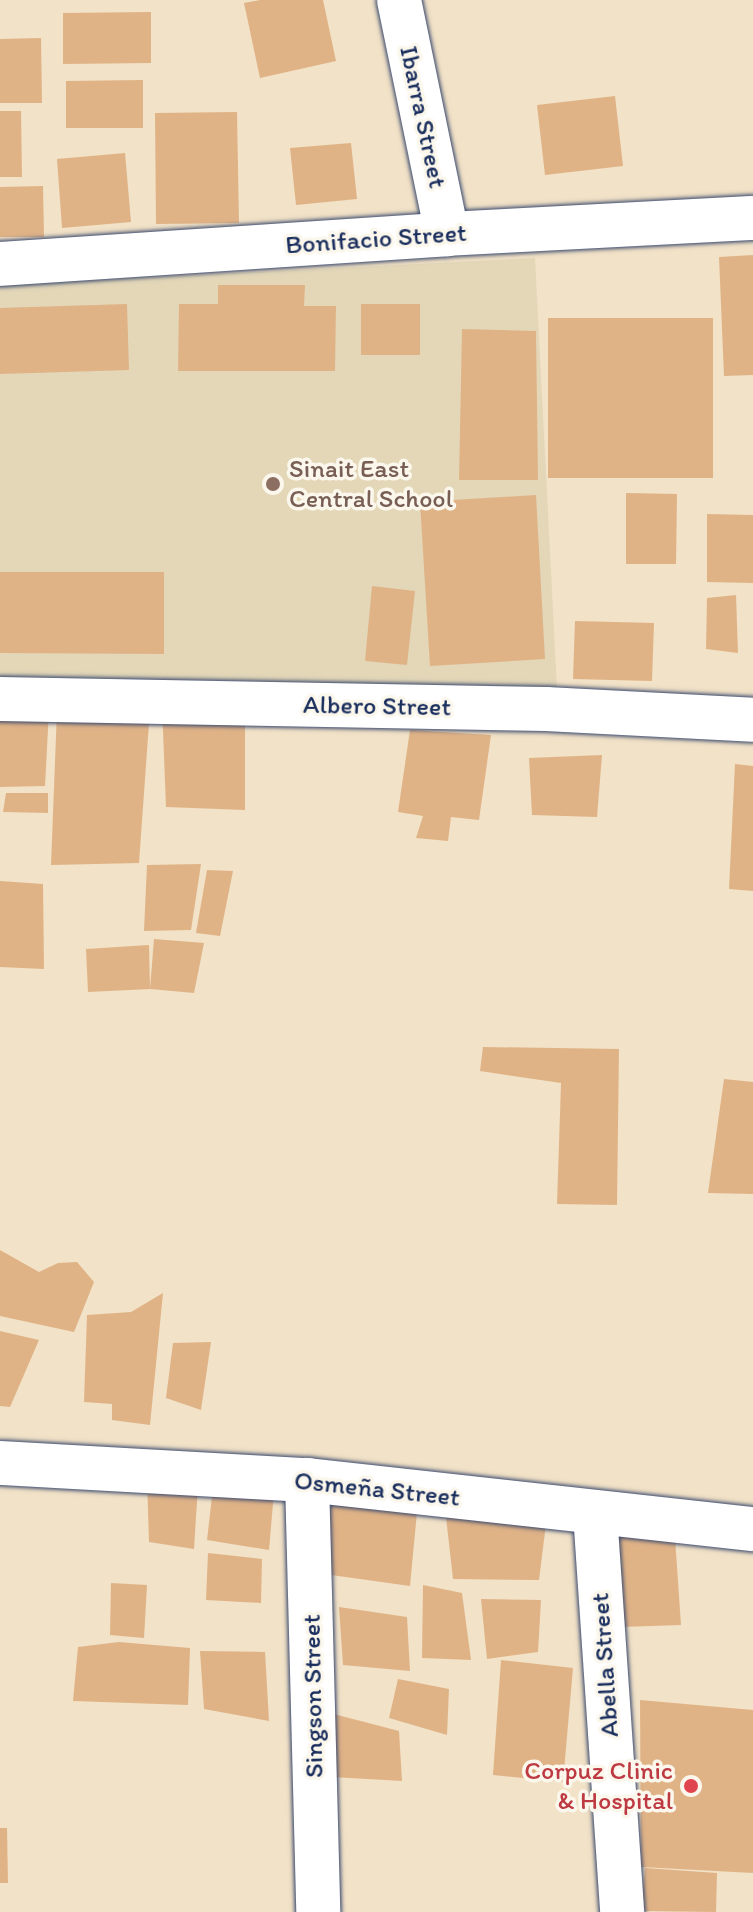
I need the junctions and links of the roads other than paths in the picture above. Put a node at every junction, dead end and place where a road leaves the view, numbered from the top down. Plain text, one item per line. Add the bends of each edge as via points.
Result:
1 (399, 0) edge
2 (753, 218) edge
3 (447, 234) junction
4 (0, 264) edge
5 (0, 699) edge
6 (753, 720) edge
7 (0, 1463) edge
8 (307, 1480) junction
9 (595, 1513) junction
10 (753, 1529) edge
11 (318, 1912) edge
12 (622, 1912) edge

1 - 3 street, Ibarra Street
2 - 3 street, Bonifacio Street
3 - 4 street, Bonifacio Street
5 - 6 street, Albero Street via 546,709
7 - 8 street, Osmeña Street
8 - 9 street, Osmeña Street
8 - 11 street, Singson Street
9 - 10 street, Osmeña Street
9 - 12 street, Abella Street

